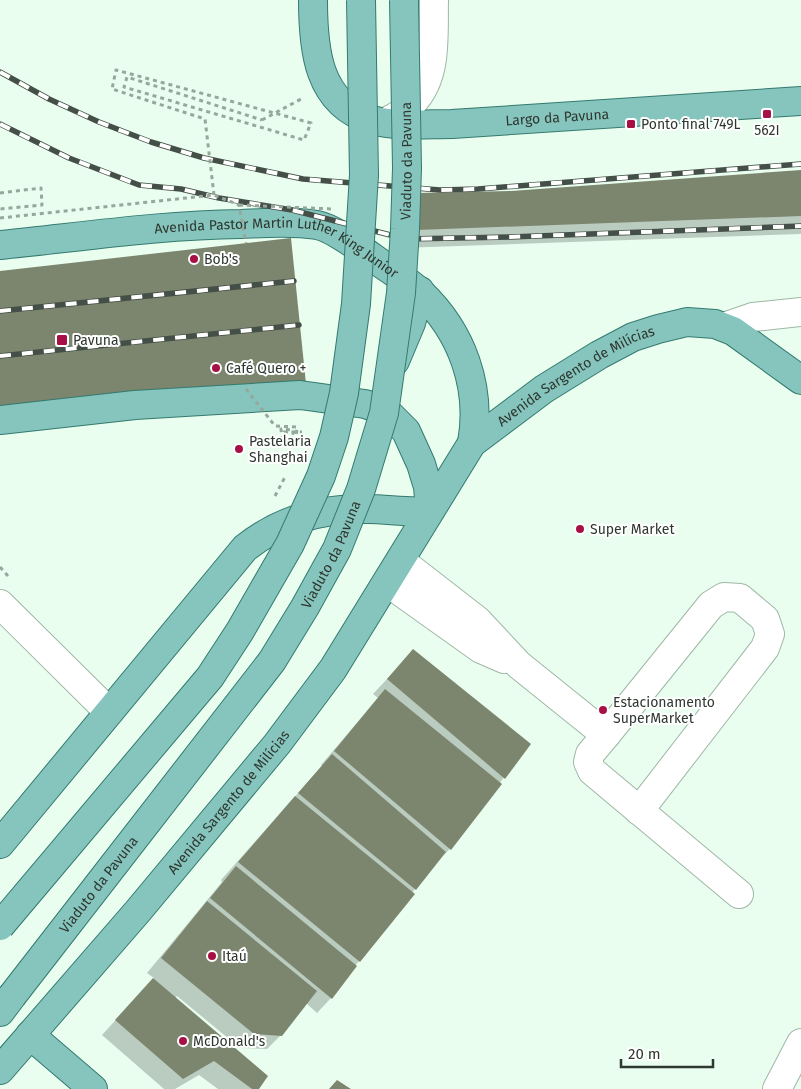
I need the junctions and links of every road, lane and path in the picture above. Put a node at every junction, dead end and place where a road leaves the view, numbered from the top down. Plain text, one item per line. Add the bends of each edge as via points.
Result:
1 (313, 0) edge
2 (361, 0) edge
3 (404, 0) edge
4 (434, 0) edge
5 (327, 86) junction
6 (801, 101) edge
7 (385, 122) junction
8 (0, 193) edge
9 (214, 195) junction
10 (0, 209) edge
11 (0, 218) edge
12 (246, 243) dead end
13 (0, 245) edge
14 (420, 291) junction
15 (801, 312) edge
16 (724, 327) junction
17 (801, 380) edge
18 (246, 389) dead end
19 (300, 395) junction
20 (365, 404) junction
21 (0, 420) edge
22 (302, 432) junction
23 (301, 439) dead end
24 (472, 443) junction
25 (287, 475) dead end
26 (273, 499) dead end
27 (430, 510) junction
28 (394, 572) junction
29 (0, 604) edge
30 (109, 712) junction
31 (606, 735) junction
32 (639, 811) junction
33 (0, 844) edge
34 (739, 894) dead end
35 (0, 926) edge
36 (6, 1004) edge
37 (30, 1035) junction
38 (801, 1043) edge
39 (0, 1070) edge
40 (94, 1089) edge
41 (777, 1089) edge

1 - 5 main road via 317,56
2 - 35 main road, bridge via 364,176 356,304 344,393 321,476 290,544 210,677
3 - 36 main road, Viaduto da Pavuna, bridge via 407,168 401,293 384,413 361,489 337,548 272,661
4 - 7 street via 433,61 426,84 412,104
5 - 7 main road, Largo da Pavuna via 352,109 372,120
5 - 9 path, bridge via 262,120 127,77 124,87 304,140 310,123 116,70 112,89 205,118
6 - 7 main road, Largo da Pavuna via 452,124
8 - 10 path via 41,188 42,205
9 - 11 path, bridge
9 - 12 path, bridge via 239,205
13 - 14 main road, Avenida Pastor Martin Luther King Junior via 189,225 320,225 349,241
14 - 20 main road, Avenida Pastor Martin Luther King Junior via 404,344 386,377
14 - 24 main road, Avenida Sargento de Milícias via 452,330 465,356 475,398
15 - 16 street via 753,317
16 - 17 main road
16 - 24 main road, Avenida Sargento de Milícias via 687,322 633,337 544,389
18 - 22 path, bridge via 276,426 297,427 296,440 282,440 281,430 294,430 293,438 283,438 284,432
19 - 20 main road
19 - 21 main road via 135,405
19 - 22 path
20 - 27 main road via 389,414 406,431 428,487
22 - 23 path
24 - 27 main road, Avenida Sargento de Milícias
25 - 26 path
27 - 28 main road, Avenida Sargento de Milícias
27 - 30 main road via 408,512 352,508 330,511 288,522 258,538 245,548
28 - 31 street via 481,649 519,665
28 - 37 main road, Avenida Sargento de Milícias via 333,669 277,744
29 - 30 street
30 - 33 main road
31 - 32 street via 590,754 588,762 592,771
31 - 32 street via 710,605 724,597 740,598 764,619 770,634 765,648
32 - 34 street
37 - 39 main road, Avenida Sargento de Milícias
37 - 40 main road
38 - 41 street

